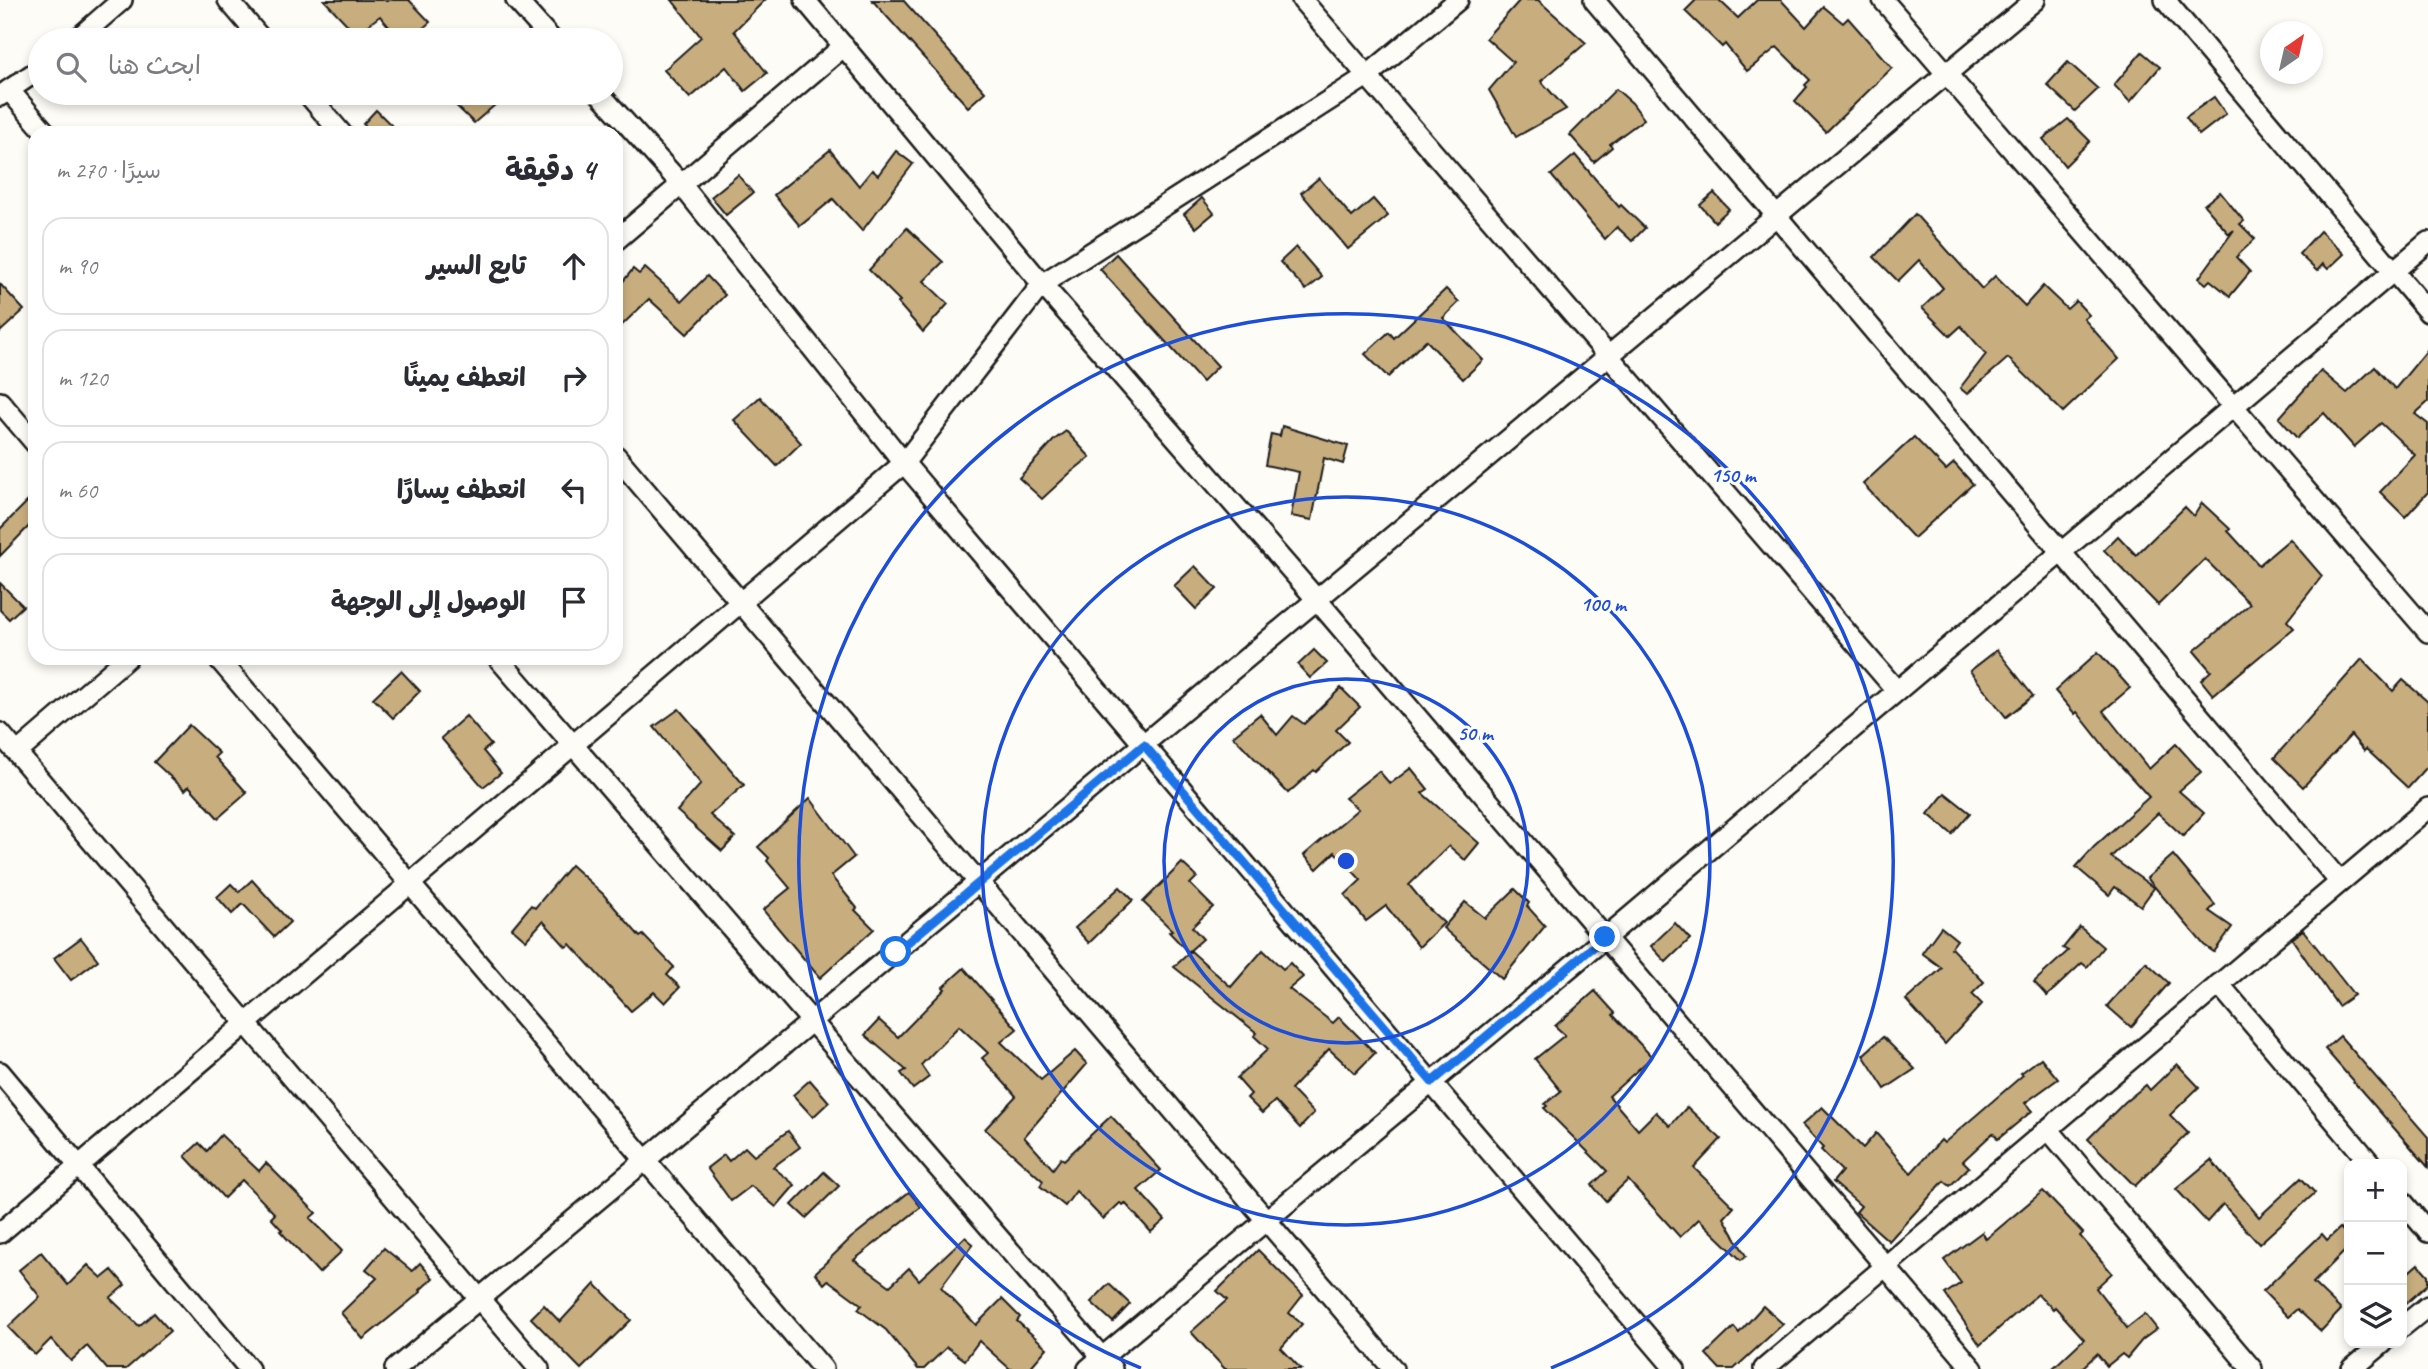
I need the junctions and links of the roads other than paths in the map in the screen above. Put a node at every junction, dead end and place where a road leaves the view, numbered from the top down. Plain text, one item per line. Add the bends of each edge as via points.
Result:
1 (122, 0) edge
2 (228, 0) edge
3 (516, 0) edge
4 (1302, 0) edge
5 (1458, 0) edge
6 (1594, 0) edge
7 (1883, 0) edge
8 (2035, 0) edge
9 (2165, 0) edge
10 (817, 4) edge
11 (90, 28) edge
12 (252, 28) edge
13 (541, 28) edge
14 (844, 46) junction
15 (1947, 74) junction
16 (1367, 76) junction
17 (28, 77) edge
18 (4, 93) edge
19 (317, 105) edge
20 (610, 105) edge
21 (39, 126) edge
22 (335, 126) edge
23 (681, 184) junction
24 (1777, 216) junction
25 (623, 234) edge
26 (2428, 242) edge
27 (2393, 271) junction
28 (1042, 284) junction
29 (2428, 312) edge
30 (1609, 357) junction
31 (0, 402) edge
32 (2233, 406) junction
33 (28, 435) edge
34 (904, 463) junction
35 (623, 464) edge
36 (2061, 552) junction
37 (1318, 601) junction
38 (741, 602) junction
39 (2428, 632) edge
40 (119, 665) edge
41 (224, 665) edge
42 (505, 665) edge
43 (1897, 691) junction
44 (0, 733) edge
45 (573, 745) junction
46 (1144, 745) junction
47 (18, 752) junction
48 (2428, 807) edge
49 (2340, 882) junction
50 (979, 883) junction
51 (410, 884) junction
52 (1605, 937) junction
53 (2219, 984) junction
54 (812, 1022) junction
55 (247, 1023) junction
56 (0, 1072) edge
57 (1432, 1082) junction
58 (2048, 1129) junction
59 (2367, 1159) edge
60 (646, 1160) junction
61 (79, 1166) junction
62 (2407, 1207) edge
63 (1266, 1220) junction
64 (2428, 1232) edge
65 (0, 1233) edge
66 (1886, 1267) junction
67 (480, 1299) junction
68 (2428, 1306) edge
69 (2407, 1323) edge
70 (2377, 1348) edge
71 (1101, 1365) edge
72 (249, 1369) edge
73 (395, 1369) edge
74 (539, 1369) edge
75 (823, 1369) edge
76 (1393, 1369) edge
77 (1675, 1369) edge
78 (1764, 1369) edge
79 (1973, 1369) edge
80 (2252, 1369) edge
81 (2352, 1369) edge

1 - 11 street
2 - 12 street
3 - 13 street
4 - 16 street
5 - 16 street
6 - 24 street
7 - 15 street
8 - 15 street
9 - 27 street
10 - 14 street
14 - 23 street
14 - 28 street
15 - 24 street
15 - 32 street
16 - 28 street
16 - 30 street
17 - 18 street
18 - 21 street
19 - 22 street
20 - 23 street
23 - 25 street
23 - 34 street
24 - 30 street
24 - 36 street
26 - 27 street
27 - 29 street
27 - 32 street
28 - 34 street
28 - 37 street
30 - 37 street
30 - 43 street
31 - 33 street
32 - 36 street
32 - 39 street
34 - 38 street
34 - 46 street
35 - 38 street
36 - 43 street
36 - 49 street
37 - 46 street
37 - 52 street
38 - 45 street
38 - 50 street
40 - 47 street
41 - 51 street
42 - 45 street
43 - 52 street
44 - 47 street
45 - 51 street
45 - 54 street
46 - 50 street
46 - 57 street
47 - 55 street
48 - 49 street
49 - 53 street
50 - 54 street
50 - 63 street
51 - 55 street
51 - 60 street
52 - 57 street
52 - 66 street
53 - 58 street
53 - 59 street
54 - 60 street
54 - 71 street
55 - 61 street
55 - 67 street
56 - 61 street
57 - 63 street
57 - 77 street
58 - 66 street
58 - 80 street
60 - 67 street
60 - 75 street
61 - 65 street
61 - 72 street
62 - 64 street
63 - 71 street
63 - 76 street
66 - 78 street
66 - 79 street
67 - 73 street
67 - 74 street
68 - 69 street
70 - 81 street

